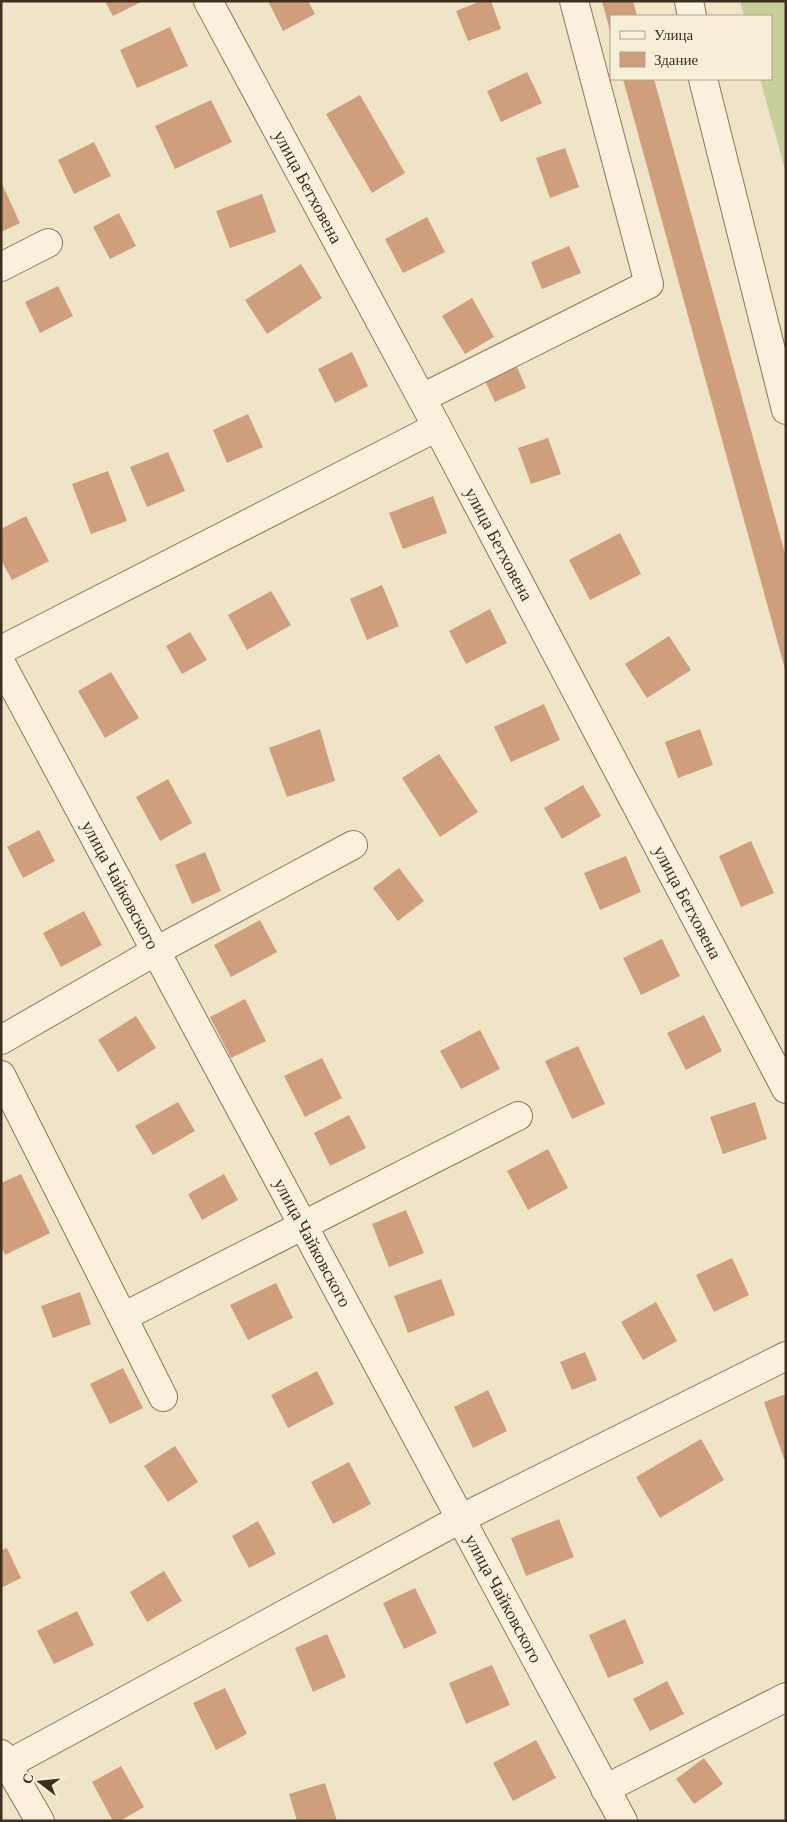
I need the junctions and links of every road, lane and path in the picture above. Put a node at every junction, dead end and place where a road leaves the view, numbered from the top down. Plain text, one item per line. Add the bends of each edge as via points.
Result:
1 (208, 1) edge
2 (574, 1) edge
3 (689, 1) edge
4 (692, 15) edge
5 (704, 80) edge
6 (48, 243) dead end
7 (1, 267) edge
8 (422, 398) junction
9 (786, 410) edge
10 (437, 427) junction
11 (1, 650) edge
12 (1, 663) edge
13 (353, 845) dead end
14 (156, 951) junction
15 (1, 1040) edge
16 (1, 1075) edge
17 (786, 1089) edge
18 (518, 1116) dead end
19 (304, 1225) junction
20 (123, 1318) junction
21 (786, 1356) edge
22 (163, 1398) dead end
23 (462, 1518) junction
24 (786, 1697) edge
25 (3, 1762) edge
26 (605, 1789) junction
27 (40, 1821) edge
28 (623, 1821) edge

1 - 8 street, улица Бетховена
2 - 8 street via 649,284
3 - 4 street
5 - 9 street
6 - 7 street
8 - 10 street, улица Бетховена
10 - 11 street
10 - 17 street, улица Бетховена
12 - 14 street, улица Чайковского
13 - 14 street
14 - 15 street
14 - 19 street, улица Чайковского
16 - 20 street
18 - 19 street
19 - 20 street
19 - 23 street, улица Чайковского
20 - 22 street
21 - 23 street
23 - 25 street
23 - 26 street, улица Чайковского
24 - 26 street
25 - 27 street
26 - 28 street, улица Чайковского

